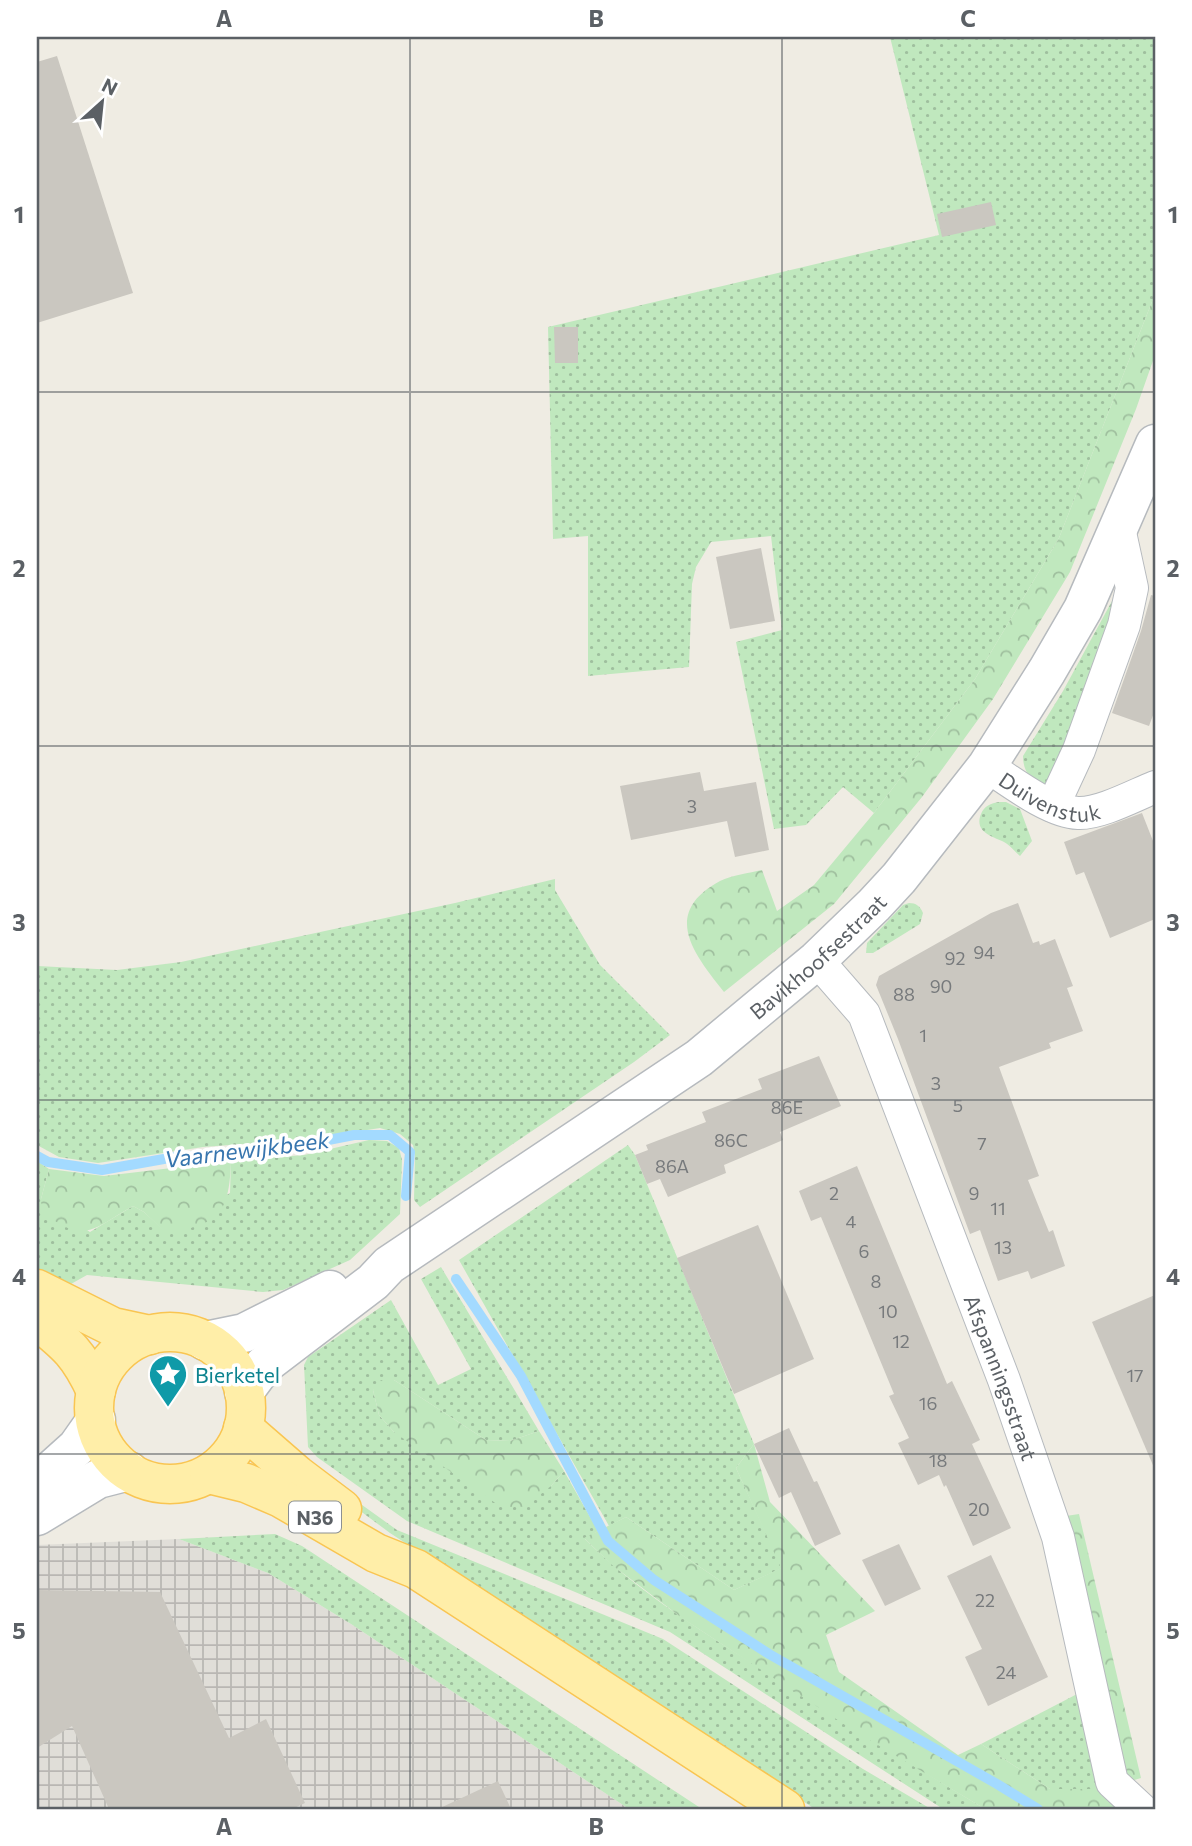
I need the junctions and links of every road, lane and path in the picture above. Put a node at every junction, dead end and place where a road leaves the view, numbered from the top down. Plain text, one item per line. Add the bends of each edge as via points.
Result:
1 (1155, 444) edge
2 (1119, 528) junction
3 (987, 766) junction
4 (1155, 787) edge
5 (1053, 806) junction
6 (817, 960) junction
7 (389, 1265) junction
8 (37, 1289) edge
9 (37, 1320) edge
10 (150, 1335) junction
11 (205, 1341) junction
12 (96, 1406) junction
13 (244, 1410) junction
14 (129, 1471) junction
15 (209, 1474) junction
16 (37, 1483) edge
17 (37, 1516) edge
18 (416, 1569) junction
19 (785, 1809) edge
20 (1141, 1809) edge

1 - 2 street, Bavikhoofsestraat
2 - 3 street, Bavikhoofsestraat via 1083,609
2 - 5 street via 1132,588 1124,625 1079,750
3 - 5 street, Duivenstuk
3 - 6 street, Bavikhoofsestraat via 899,878
4 - 5 street, Duivenstuk via 1078,813
6 - 7 street, Bavikhoofsestraat via 699,1058
6 - 20 street, Afspanningsstraat via 864,1014 980,1317 1058,1537 1112,1782
7 - 11 street, Bavikhoofsestraat via 363,1272 244,1333
7 - 13 street, Bavikhoofsestraat via 264,1365
8 - 10 main road, N36 via 113,1327
9 - 12 main road, N36 via 84,1365
10 - 11 main road, N36 via 170,1332
10 - 12 main road, N36 via 129,1344 105,1368
11 - 13 main road, N36 via 229,1360 240,1376
12 - 14 main road, N36 via 99,1434 107,1450
12 - 16 street via 77,1447
13 - 15 main road via 241,1437 225,1462
13 - 18 main road, N36 via 297,1475 390,1544
14 - 15 main road, N36 via 165,1484 192,1482
14 - 17 street via 98,1479
15 - 18 main road, N36 via 281,1498 376,1553
18 - 19 main road, N36

